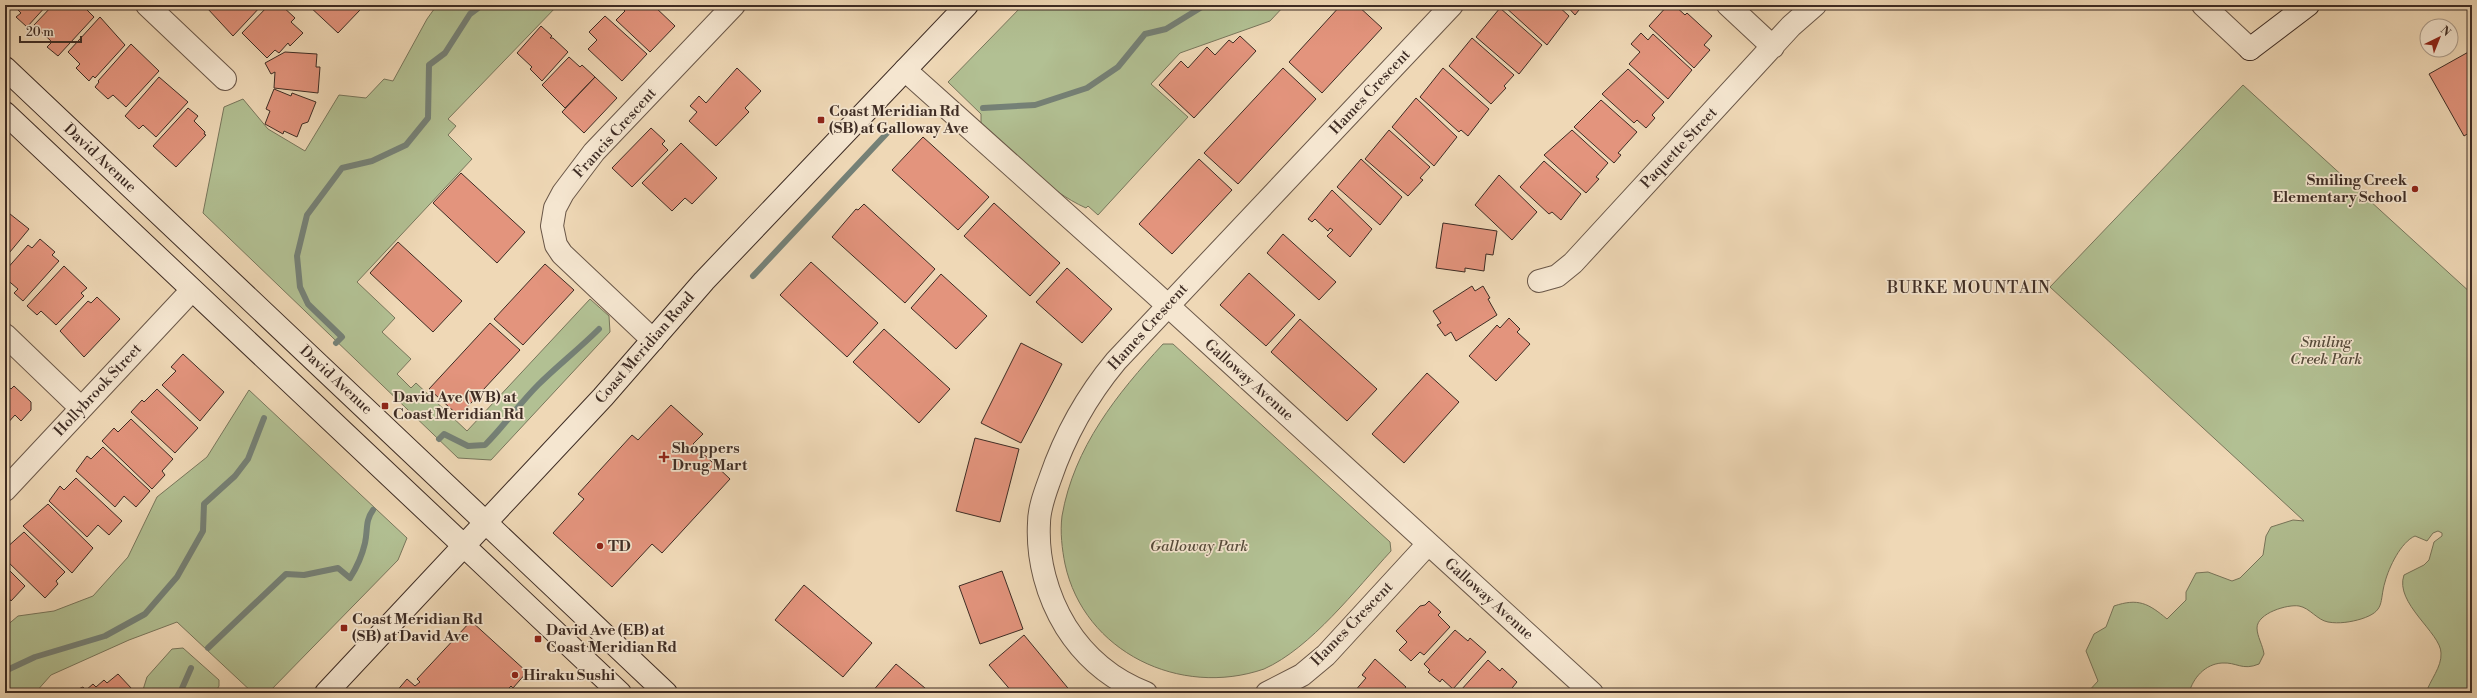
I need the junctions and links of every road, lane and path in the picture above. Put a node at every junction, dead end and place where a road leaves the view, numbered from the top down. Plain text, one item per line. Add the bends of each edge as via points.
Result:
1 (147, 5) edge
2 (734, 5) edge
3 (967, 5) edge
4 (1452, 5) edge
5 (1728, 5) edge
6 (1815, 5) edge
7 (2203, 5) edge
8 (2308, 5) edge
9 (1773, 47) junction
10 (5, 68) edge
11 (905, 70) junction
12 (225, 79) dead end
13 (5, 113) edge
14 (1539, 281) dead end
15 (192, 290) junction
16 (1167, 305) junction
17 (5, 335) edge
18 (653, 340) junction
19 (81, 408) junction
20 (5, 490) edge
21 (485, 523) junction
22 (1428, 544) junction
23 (464, 546) junction
24 (326, 693) edge
25 (620, 693) edge
26 (666, 693) edge
27 (1146, 693) edge
28 (1267, 693) edge
29 (1592, 693) edge

1 - 12 street
2 - 18 street, Francis Crescent via 594,152 563,193 552,217 552,236 562,254
3 - 11 street, Coast Meridian Road
4 - 16 street, Hames Crescent
5 - 9 street
6 - 9 street, Paquette Street via 1791,26
7 - 8 street via 2250,49
9 - 14 street, Paquette Street via 1573,263 1557,276
10 - 21 street, David Avenue
11 - 16 street, Galloway Avenue
11 - 18 street, Coast Meridian Road via 704,282
13 - 15 street
15 - 19 street, Hollybrook Street
15 - 23 street
16 - 22 street, Galloway Avenue
16 - 27 street, Hames Crescent via 1104,376 1079,413 1054,467 1039,523 1041,564 1046,584 1054,605 1071,635 1085,652 1112,676
17 - 19 street
18 - 21 street, Coast Meridian Road via 594,408
19 - 20 street, Hollybrook Street
21 - 23 street, Coast Meridian Road
21 - 26 street, David Avenue
22 - 28 street, Hames Crescent via 1326,655 1302,675
22 - 29 street, Galloway Avenue
23 - 24 street, Coast Meridian Road
23 - 25 street

